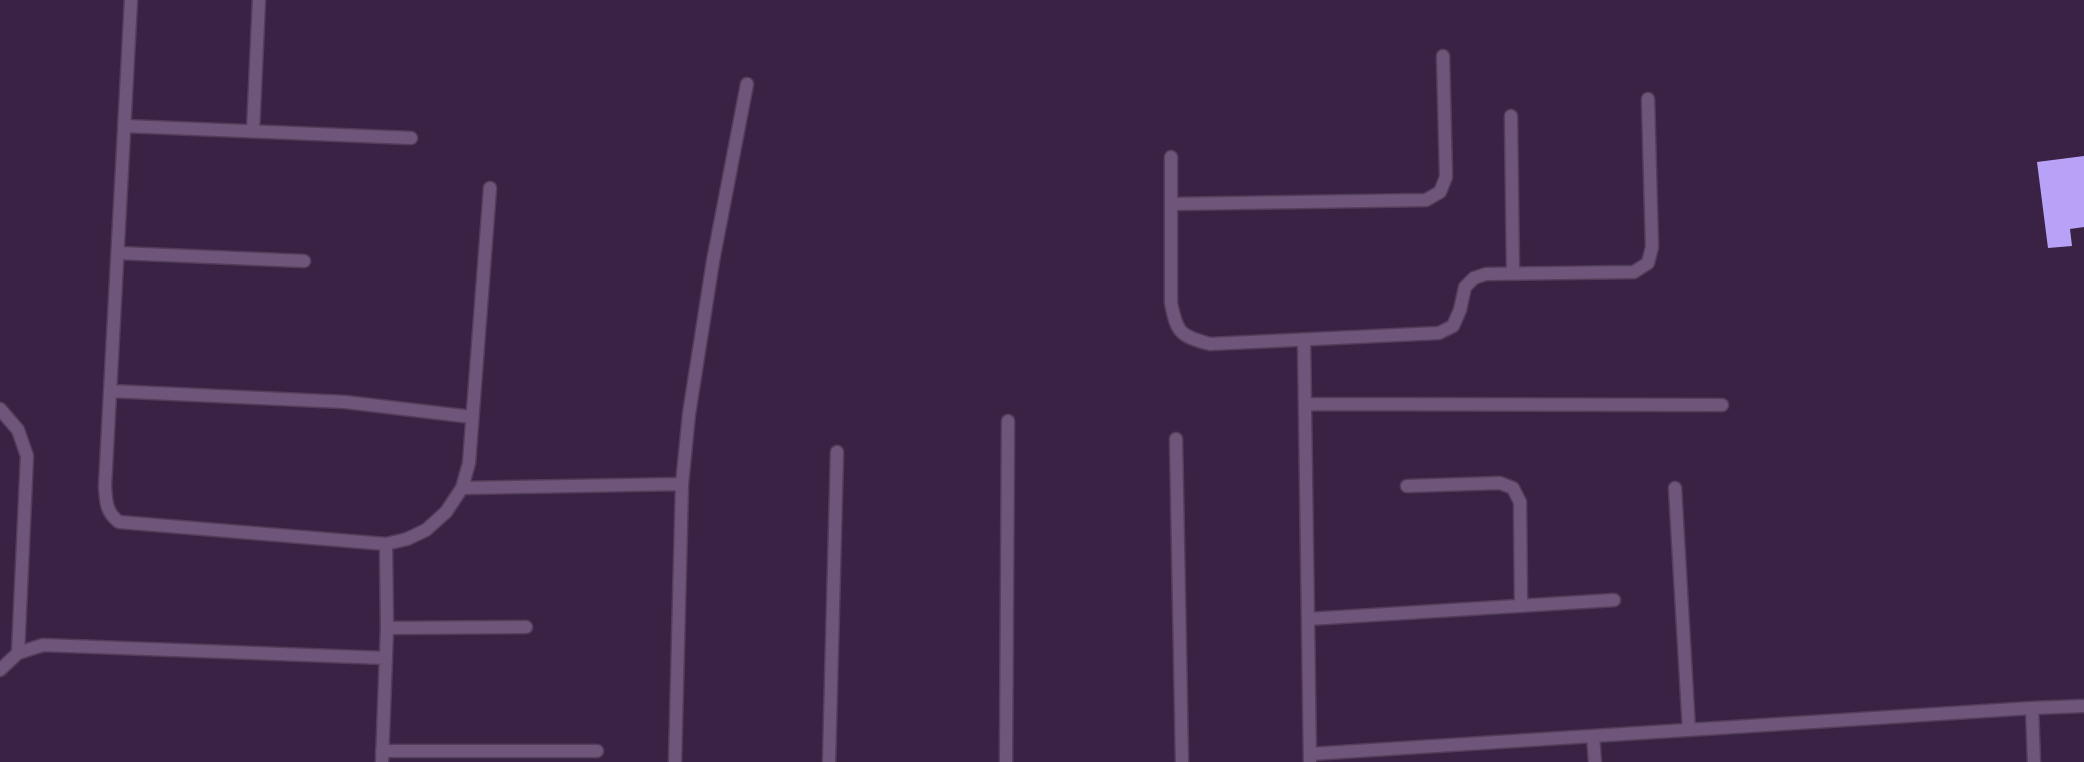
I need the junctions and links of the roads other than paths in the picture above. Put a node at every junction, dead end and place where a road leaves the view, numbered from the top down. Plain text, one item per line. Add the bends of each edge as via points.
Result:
1 (131, 0) edge
2 (259, 0) edge
3 (1443, 56) dead end
4 (747, 84) dead end
5 (1648, 98) dead end
6 (1511, 116) dead end
7 (124, 126) junction
8 (253, 131) junction
9 (411, 138) dead end
10 (1171, 157) dead end
11 (490, 188) dead end
12 (1171, 204) junction
13 (118, 253) junction
14 (304, 261) dead end
15 (1513, 274) junction
16 (1304, 340) junction
17 (110, 391) junction
18 (1305, 404) junction
19 (1722, 405) dead end
20 (0, 409) edge
21 (472, 417) junction
22 (1008, 421) dead end
23 (1176, 439) dead end
24 (837, 452) dead end
25 (682, 484) junction
26 (1407, 486) dead end
27 (462, 488) junction
28 (1675, 488) dead end
29 (386, 544) junction
30 (1614, 600) dead end
31 (1521, 606) junction
32 (1308, 620) junction
33 (387, 628) junction
34 (526, 628) dead end
35 (18, 653) junction
36 (385, 658) junction
37 (0, 670) edge
38 (2084, 706) edge
39 (2032, 708) junction
40 (1689, 730) junction
41 (1593, 736) junction
42 (597, 750) dead end
43 (382, 757) edge
44 (1310, 758) edge
45 (675, 762) edge
46 (829, 762) edge
47 (1006, 762) edge
48 (1182, 762) edge
49 (1595, 762) edge
50 (2034, 762) edge

1 - 7 street
2 - 8 street
3 - 12 street via 1446,177 1440,192 1426,200
4 - 25 street via 712,261
5 - 15 street via 1652,247 1648,263 1634,272
6 - 15 street
7 - 8 street
7 - 13 street
8 - 9 street
10 - 12 street
11 - 21 street
12 - 16 street via 1171,304 1176,326 1189,338 1210,344
13 - 14 street
13 - 17 street
15 - 16 street via 1486,274 1474,278 1465,287 1453,326 1439,333
16 - 18 street
17 - 21 street via 345,402
17 - 29 street via 106,504 110,515 119,522
18 - 19 street
18 - 32 street
20 - 35 street via 18,430 27,456
21 - 27 street via 469,463
22 - 47 street
23 - 48 street
24 - 46 street
25 - 27 street
25 - 45 street
26 - 31 street via 1500,483 1513,488 1520,502
27 - 29 street via 446,512 426,530
28 - 40 street
29 - 33 street
30 - 31 street
31 - 32 street
32 - 44 street
33 - 34 street
33 - 36 street
35 - 36 street via 43,645
35 - 37 street
36 - 43 street
38 - 39 street
39 - 40 street
39 - 50 street
40 - 41 street
41 - 44 street
41 - 49 street
42 - 43 street

